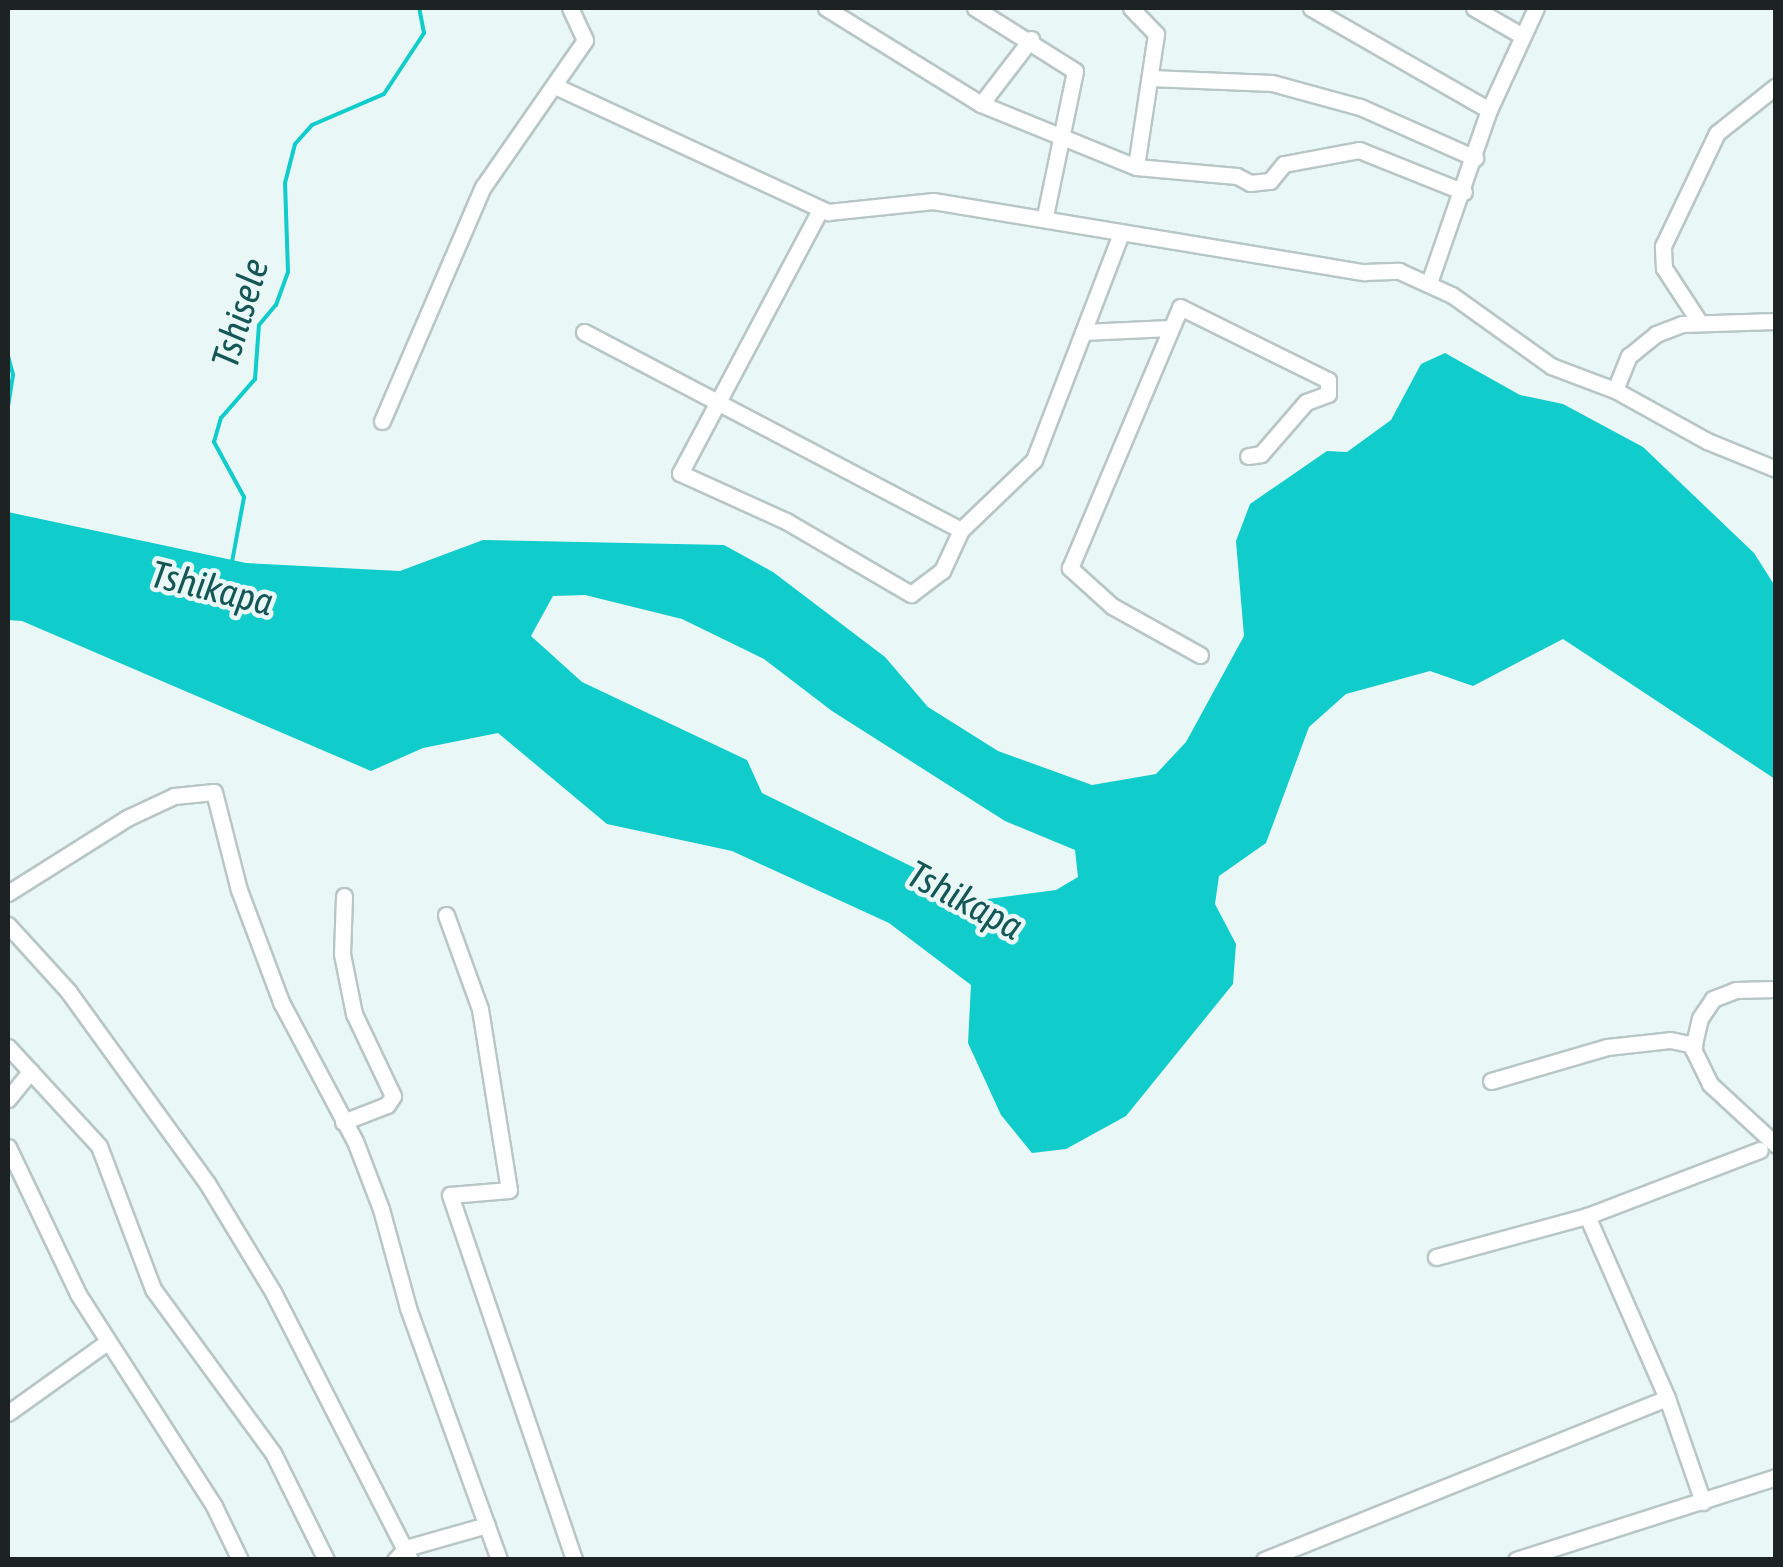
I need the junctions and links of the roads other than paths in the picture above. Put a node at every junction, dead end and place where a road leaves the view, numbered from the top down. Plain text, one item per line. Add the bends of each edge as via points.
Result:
1 (570, 8) edge
2 (826, 8) edge
3 (975, 8) edge
4 (1131, 8) edge
5 (1311, 8) edge
6 (1474, 8) edge
7 (1536, 8) edge
8 (1520, 35) junction
9 (1031, 39) junction
10 (1150, 78) junction
11 (555, 86) junction
12 (1776, 86) edge
13 (982, 104) junction
14 (1489, 110) junction
15 (1059, 140) junction
16 (1475, 158) junction
17 (1136, 167) junction
18 (1464, 192) junction
19 (820, 210) junction
20 (1045, 216) junction
21 (1121, 234) junction
22 (1429, 283) junction
23 (1776, 320) edge
24 (1700, 323) junction
25 (1170, 328) junction
26 (584, 332) dead end
27 (1084, 332) junction
28 (1615, 390) junction
29 (722, 400) junction
30 (382, 421) dead end
31 (1248, 456) dead end
32 (1776, 470) edge
33 (962, 530) junction
34 (1200, 654) dead end
35 (8, 893) edge
36 (344, 896) dead end
37 (446, 915) dead end
38 (8, 925) edge
39 (1776, 990) edge
40 (1694, 1045) junction
41 (8, 1047) edge
42 (31, 1071) junction
43 (1491, 1081) dead end
44 (8, 1099) edge
45 (343, 1122) junction
46 (8, 1147) edge
47 (1768, 1148) edge
48 (1587, 1216) junction
49 (1436, 1256) dead end
50 (108, 1342) junction
51 (1667, 1398) junction
52 (8, 1413) edge
53 (1776, 1477) edge
54 (1704, 1502) junction
55 (487, 1525) junction
56 (404, 1556) edge
57 (240, 1560) edge
58 (326, 1560) edge
59 (499, 1560) edge
60 (574, 1560) edge
61 (1264, 1560) edge
62 (1516, 1560) edge

1 - 11 street via 585,40
2 - 13 street
3 - 9 street
4 - 10 street via 1156,34
5 - 14 street
6 - 8 street
7 - 8 street
8 - 14 street
9 - 13 street
9 - 15 street via 1076,70
10 - 16 street via 1272,83 1360,107
10 - 17 street
11 - 19 street via 675,144 732,162
11 - 30 street via 512,137 483,187
12 - 24 street via 1717,133 1663,246 1664,268
13 - 15 street
14 - 16 street
15 - 17 street
15 - 20 street
16 - 18 street
17 - 18 street via 1237,176 1250,183 1270,181 1284,164 1359,150
18 - 22 street
19 - 20 street via 883,211 933,201
19 - 29 street
20 - 21 street
21 - 22 street via 1364,272 1398,270
21 - 27 street
22 - 28 street via 1551,366
23 - 24 street
24 - 28 street via 1644,340
25 - 27 street
25 - 31 street via 1180,307 1328,380 1328,394 1306,402 1260,454
25 - 34 street via 1070,568 1112,606
26 - 29 street
27 - 33 street via 1034,460
28 - 32 street
29 - 33 street
29 - 33 street via 680,468 683,476 786,521 911,594 942,571
35 - 45 street via 127,818 174,796 214,792 238,890 280,1002
36 - 45 street via 342,954 350,998 393,1096 387,1105
37 - 60 street via 480,1009 509,1190 450,1195
38 - 56 street via 68,991 207,1183 273,1292
39 - 40 street via 1736,990 1713,999
40 - 43 street via 1670,1040 1607,1046
40 - 47 street via 1710,1084
41 - 42 street
42 - 44 street
42 - 58 street via 99,1146 153,1289 273,1454
45 - 55 street via 381,1209 408,1308
46 - 50 street via 41,1228
47 - 48 street
48 - 49 street
48 - 51 street
50 - 52 street
50 - 57 street
51 - 54 street
51 - 61 street
53 - 54 street
54 - 62 street via 1642,1514
55 - 56 street
55 - 59 street

